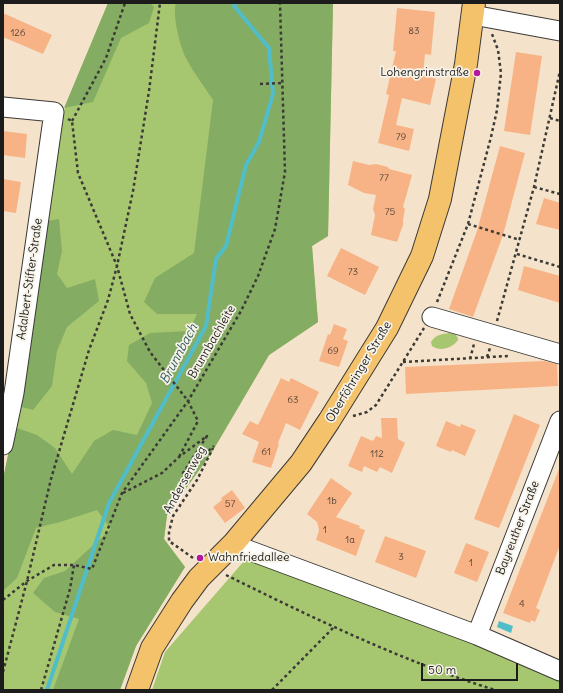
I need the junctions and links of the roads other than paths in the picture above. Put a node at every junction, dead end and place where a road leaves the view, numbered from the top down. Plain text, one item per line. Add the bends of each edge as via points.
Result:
1 (473, 9) edge
2 (560, 31) edge
3 (3, 108) edge
4 (432, 317) dead end
5 (560, 354) edge
6 (560, 422) edge
7 (3, 445) edge
8 (234, 542) junction
9 (477, 635) junction
10 (560, 671) edge
11 (137, 690) edge

1 - 2 street
1 - 8 main road, Oberföhringer Straße via 466,64 440,199 422,256 387,328 325,427 301,463
3 - 7 street, Adalbert-Stifter-Straße via 54,112 14,393
4 - 5 street
6 - 9 street, Bayreuther Straße
8 - 9 street via 248,550
8 - 11 main road, Oberföhringer Straße via 199,578 182,601 152,648
9 - 10 street

